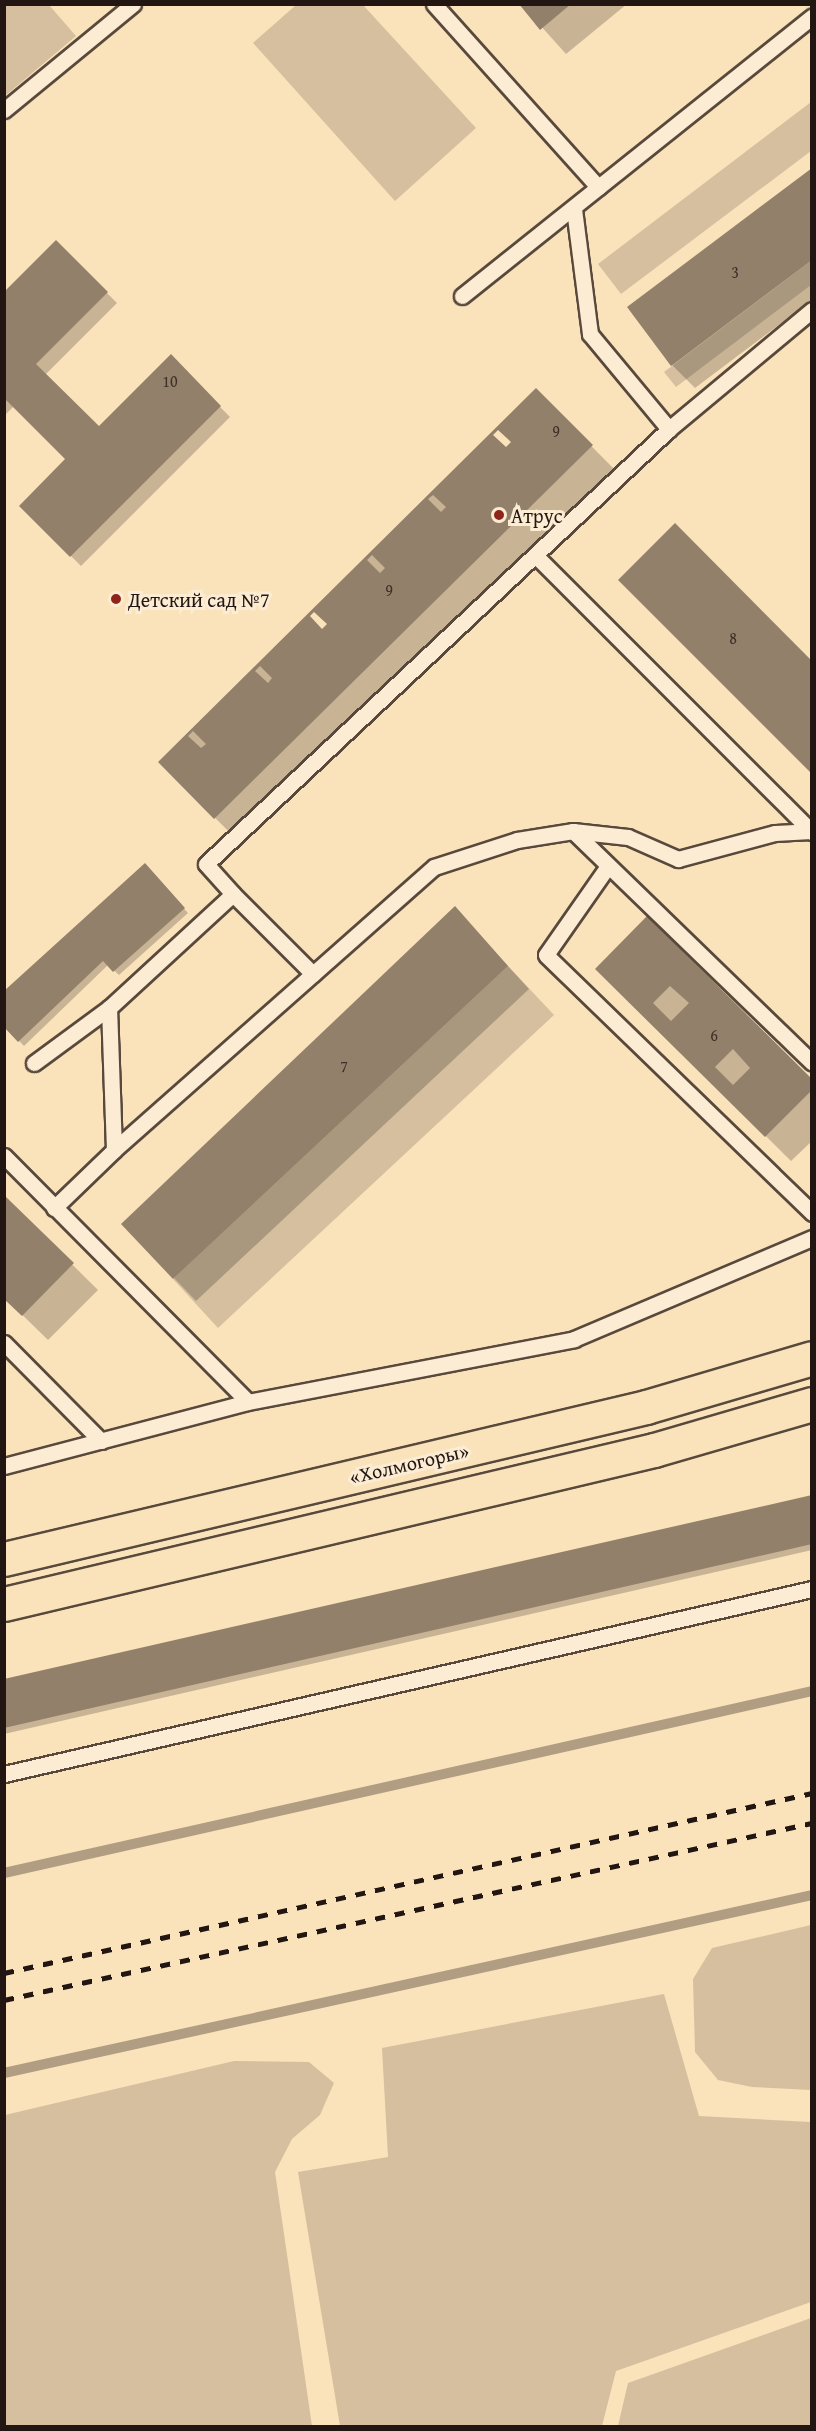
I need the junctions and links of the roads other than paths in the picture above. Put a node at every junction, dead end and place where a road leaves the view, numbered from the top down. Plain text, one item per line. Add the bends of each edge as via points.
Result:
1 (133, 4) edge
2 (434, 4) edge
3 (812, 17) edge
4 (4, 111) edge
5 (598, 187) junction
6 (574, 209) junction
7 (462, 296) dead end
8 (812, 310) edge
9 (669, 429) junction
10 (535, 555) junction
11 (573, 831) junction
12 (811, 832) edge
13 (608, 866) junction
14 (233, 894) junction
15 (313, 974) junction
16 (109, 1008) junction
17 (34, 1062) dead end
18 (812, 1063) edge
19 (114, 1150) junction
20 (4, 1156) edge
21 (54, 1208) junction
22 (812, 1213) edge
23 (812, 1238) edge
24 (4, 1343) edge
25 (812, 1358) edge
26 (248, 1402) junction
27 (812, 1404) edge
28 (101, 1441) junction
29 (4, 1466) edge
30 (4, 1559) edge
31 (812, 1589) edge
32 (4, 1604) edge
33 (4, 1774) edge

1 - 4 lane
2 - 5 lane
3 - 5 lane
5 - 6 lane
6 - 7 lane
6 - 9 lane via 590,334
8 - 9 lane
9 - 10 lane
10 - 12 lane
10 - 14 lane via 206,864
11 - 12 lane via 628,837 678,859 775,833
11 - 13 lane
11 - 15 lane via 517,840 434,867
13 - 18 lane
13 - 22 lane via 546,955
14 - 15 lane
14 - 16 lane
15 - 19 lane
16 - 17 lane
16 - 19 lane
19 - 21 lane
20 - 21 lane
21 - 26 lane
23 - 26 lane via 574,1339
24 - 28 lane
25 - 30 highway, «Холмогоры» via 646,1407
26 - 28 lane
27 - 32 highway via 654,1450
28 - 29 lane
31 - 33 lane

